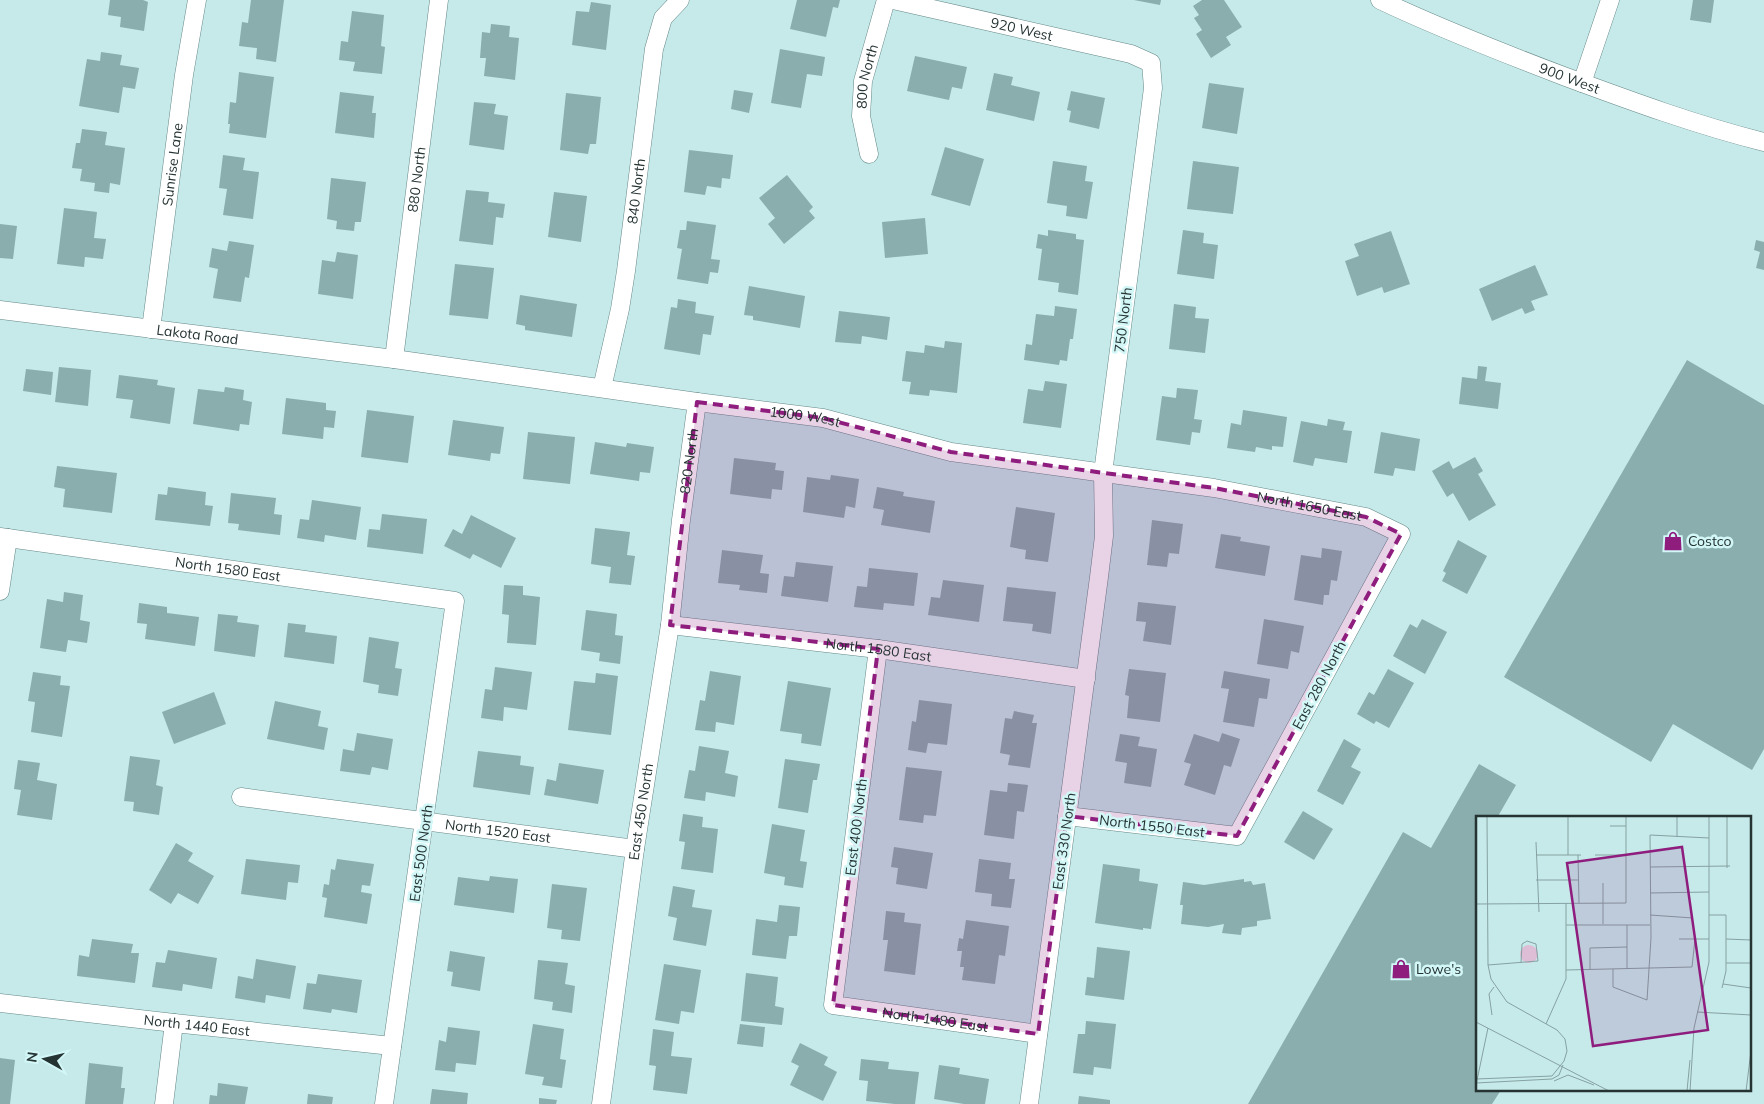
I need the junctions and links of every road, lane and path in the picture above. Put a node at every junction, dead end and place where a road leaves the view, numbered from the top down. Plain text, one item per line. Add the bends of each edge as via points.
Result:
1 (197, 0) edge
2 (439, 0) edge
3 (680, 0) edge
4 (886, 0) edge
5 (893, 0) edge
6 (1380, 0) edge
7 (1610, 0) edge
8 (1151, 63) joint
9 (1582, 83) junction
10 (1764, 142) edge
11 (869, 154) dead end
12 (0, 310) edge
13 (151, 329) junction
14 (394, 359) junction
15 (602, 388) junction
16 (697, 402) junction
17 (1103, 473) junction
18 (1214, 488) joint
19 (681, 520) joint
20 (1401, 534) joint
21 (4, 537) edge
22 (1099, 577) joint
23 (0, 590) edge
24 (455, 601) joint
25 (670, 625) junction
26 (878, 649) junction
27 (1086, 679) junction
28 (241, 797) dead end
29 (1067, 816) junction
30 (425, 823) junction
31 (1237, 836) joint
32 (635, 849) junction
33 (0, 1002) edge
34 (833, 1005) joint
35 (174, 1024) junction
36 (1038, 1034) junction
37 (392, 1046) junction
38 (164, 1104) edge
39 (384, 1104) edge
40 (601, 1104) edge
41 (1029, 1104) edge

1 - 13 street, Sunrise Lane
2 - 14 street, 880 North
3 - 15 street, 840 North via 663,18 654,50 620,309
4 - 11 street, 800 North via 864,81 862,116
5 - 8 street, 920 West via 1131,54
6 - 9 street, 900 West via 1470,40
7 - 9 street
8 - 17 street, 750 North via 1153,88
9 - 10 street, 900 West
12 - 13 street, Lakota Road
13 - 14 street, Lakota Road
14 - 15 street, 1000 West
15 - 16 street, 1000 West
16 - 17 street, 1000 West via 822,418 951,452
16 - 19 street, 820 North
17 - 18 street, 1000 West
17 - 22 street, 750 North via 1104,536
18 - 20 street, North 1650 East via 1366,517
19 - 25 street, East 450 North
20 - 31 street, East 280 North
21 - 23 street
21 - 24 street, North 1580 East
22 - 27 street, East 330 North
24 - 30 street, East 500 North
25 - 26 street, North 1580 East
25 - 32 street, East 450 North
26 - 27 street, North 1580 East
26 - 34 street, East 400 North
27 - 29 street, East 330 North
28 - 30 street, North 1520 East
29 - 31 street, North 1550 East
29 - 36 street, East 330 North
30 - 32 street, North 1520 East
30 - 37 street, East 500 North
32 - 40 street, East 450 North
33 - 35 street, North 1440 East
34 - 36 street, North 1480 East
35 - 37 street, North 1440 East
35 - 38 street
36 - 41 street, East 330 North
37 - 39 street, East 500 North

